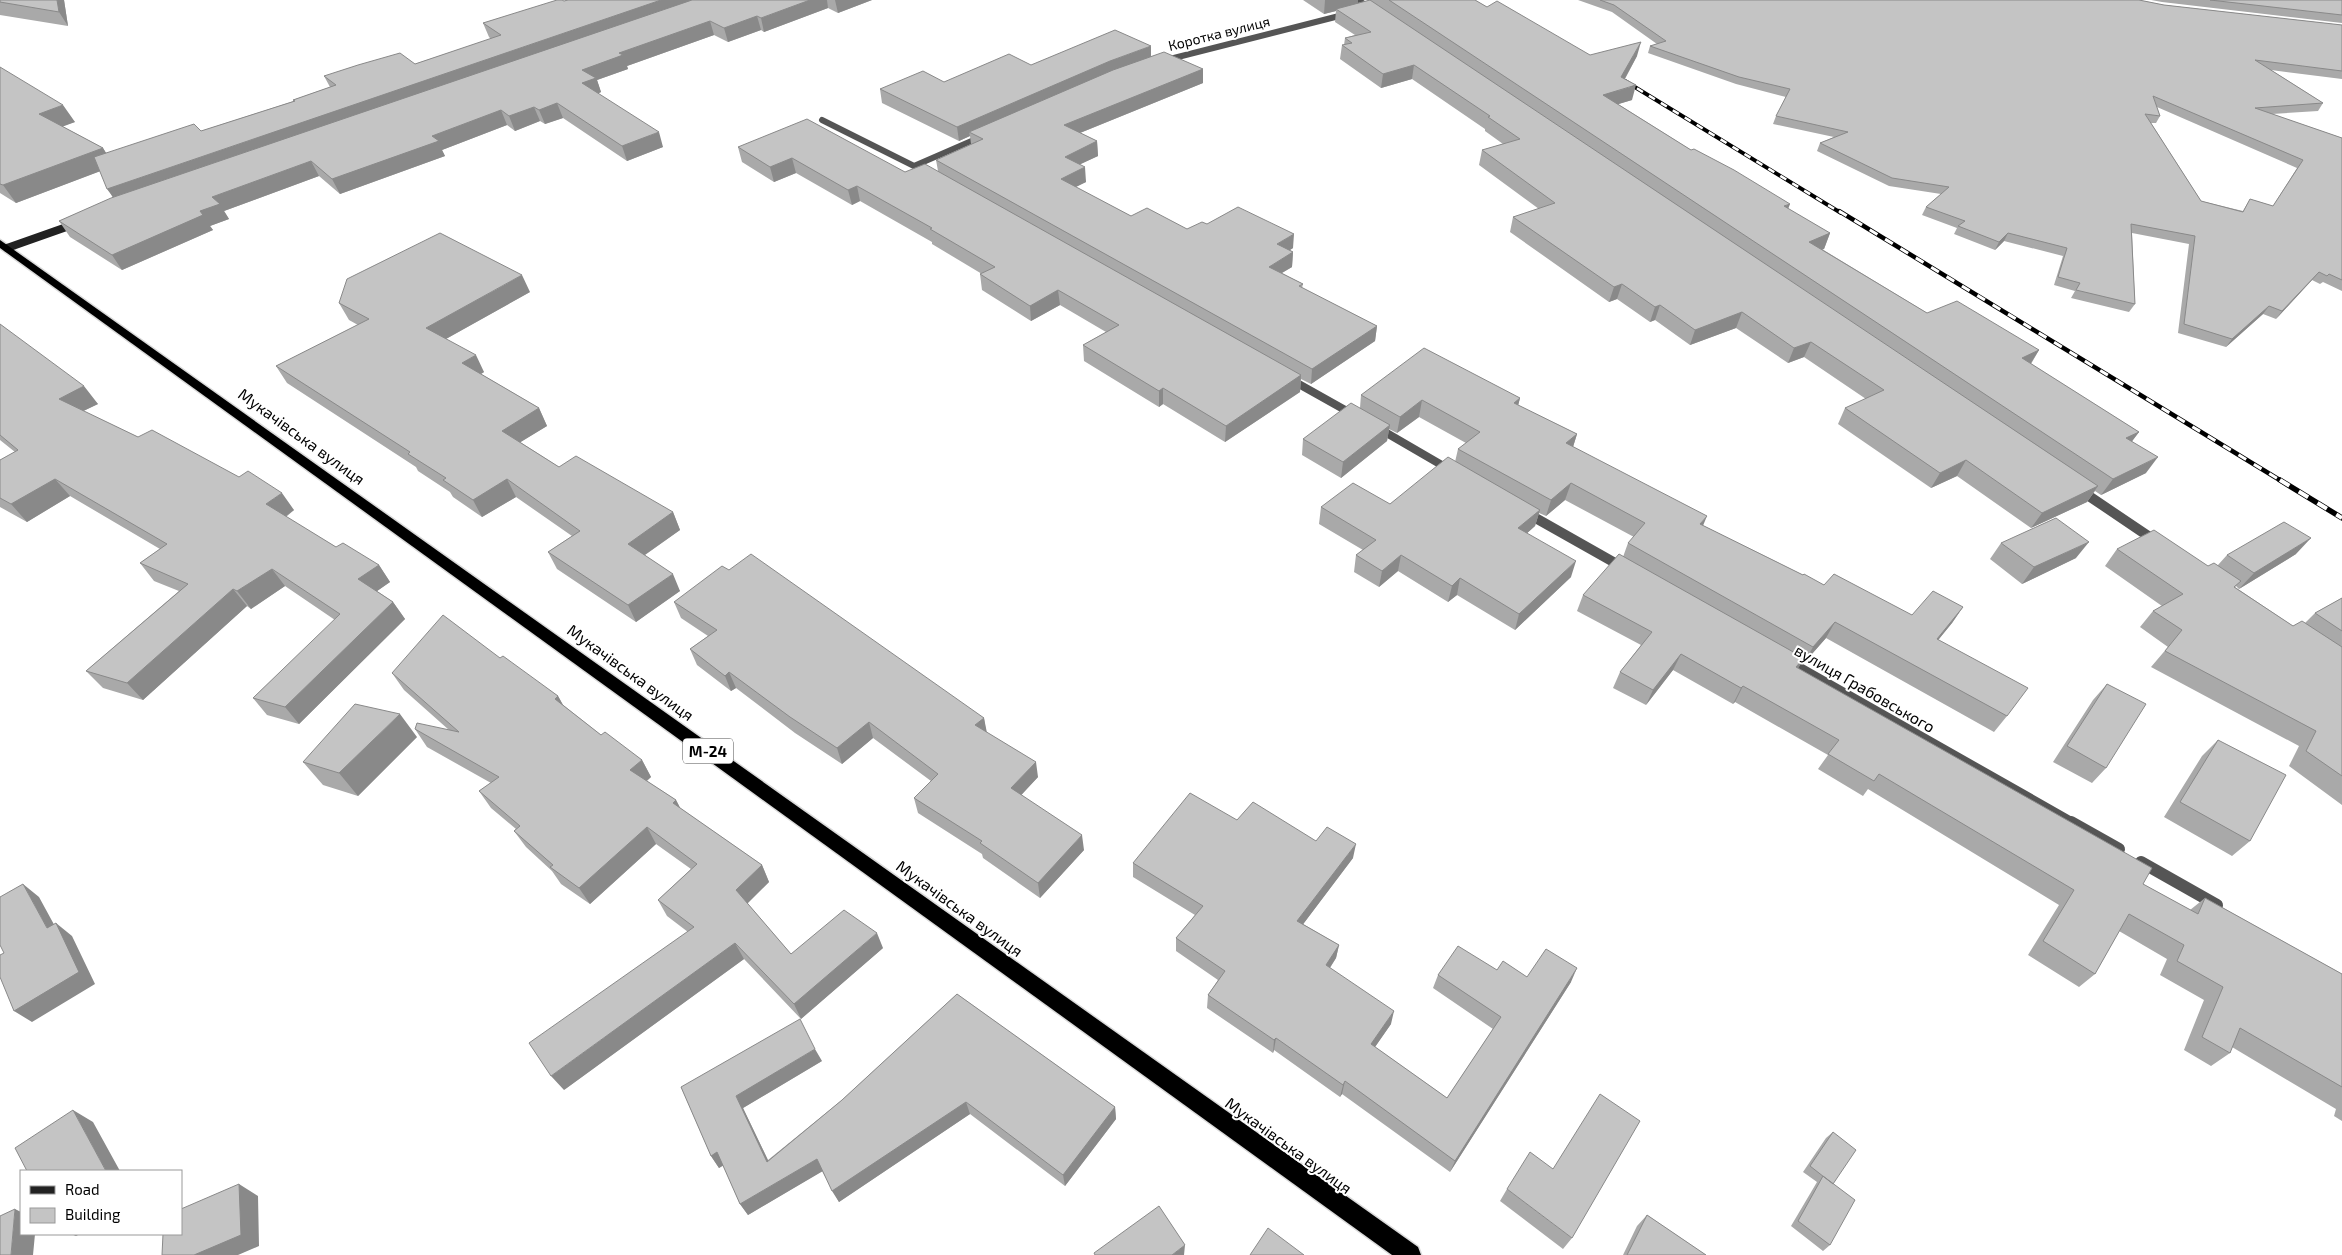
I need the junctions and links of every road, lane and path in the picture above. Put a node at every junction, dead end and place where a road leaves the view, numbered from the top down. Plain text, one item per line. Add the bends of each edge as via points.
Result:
1 (1358, 0) edge
2 (1370, 8) junction
3 (1360, 10) edge
4 (1351, 13) edge
5 (1378, 13) edge
6 (1153, 64) edge
7 (822, 120) dead end
8 (986, 134) edge
9 (914, 166) junction
10 (940, 180) edge
11 (82, 222) edge
12 (2, 247) edge
13 (1278, 372) edge
14 (1459, 475) edge
15 (2070, 483) edge
16 (1520, 509) edge
17 (2161, 544) edge
18 (1632, 573) edge
19 (1780, 657) edge
20 (2230, 912) edge
21 (1410, 1255) edge

1 - 2 street
2 - 3 street
2 - 5 street
4 - 6 street, Коротка вулиця
7 - 9 street
8 - 9 street
9 - 10 street
11 - 12 street
12 - 21 highway, Мукачівська вулиця / М-24
13 - 14 street
15 - 17 street
16 - 18 street
19 - 20 street, вулиця Грабовського

